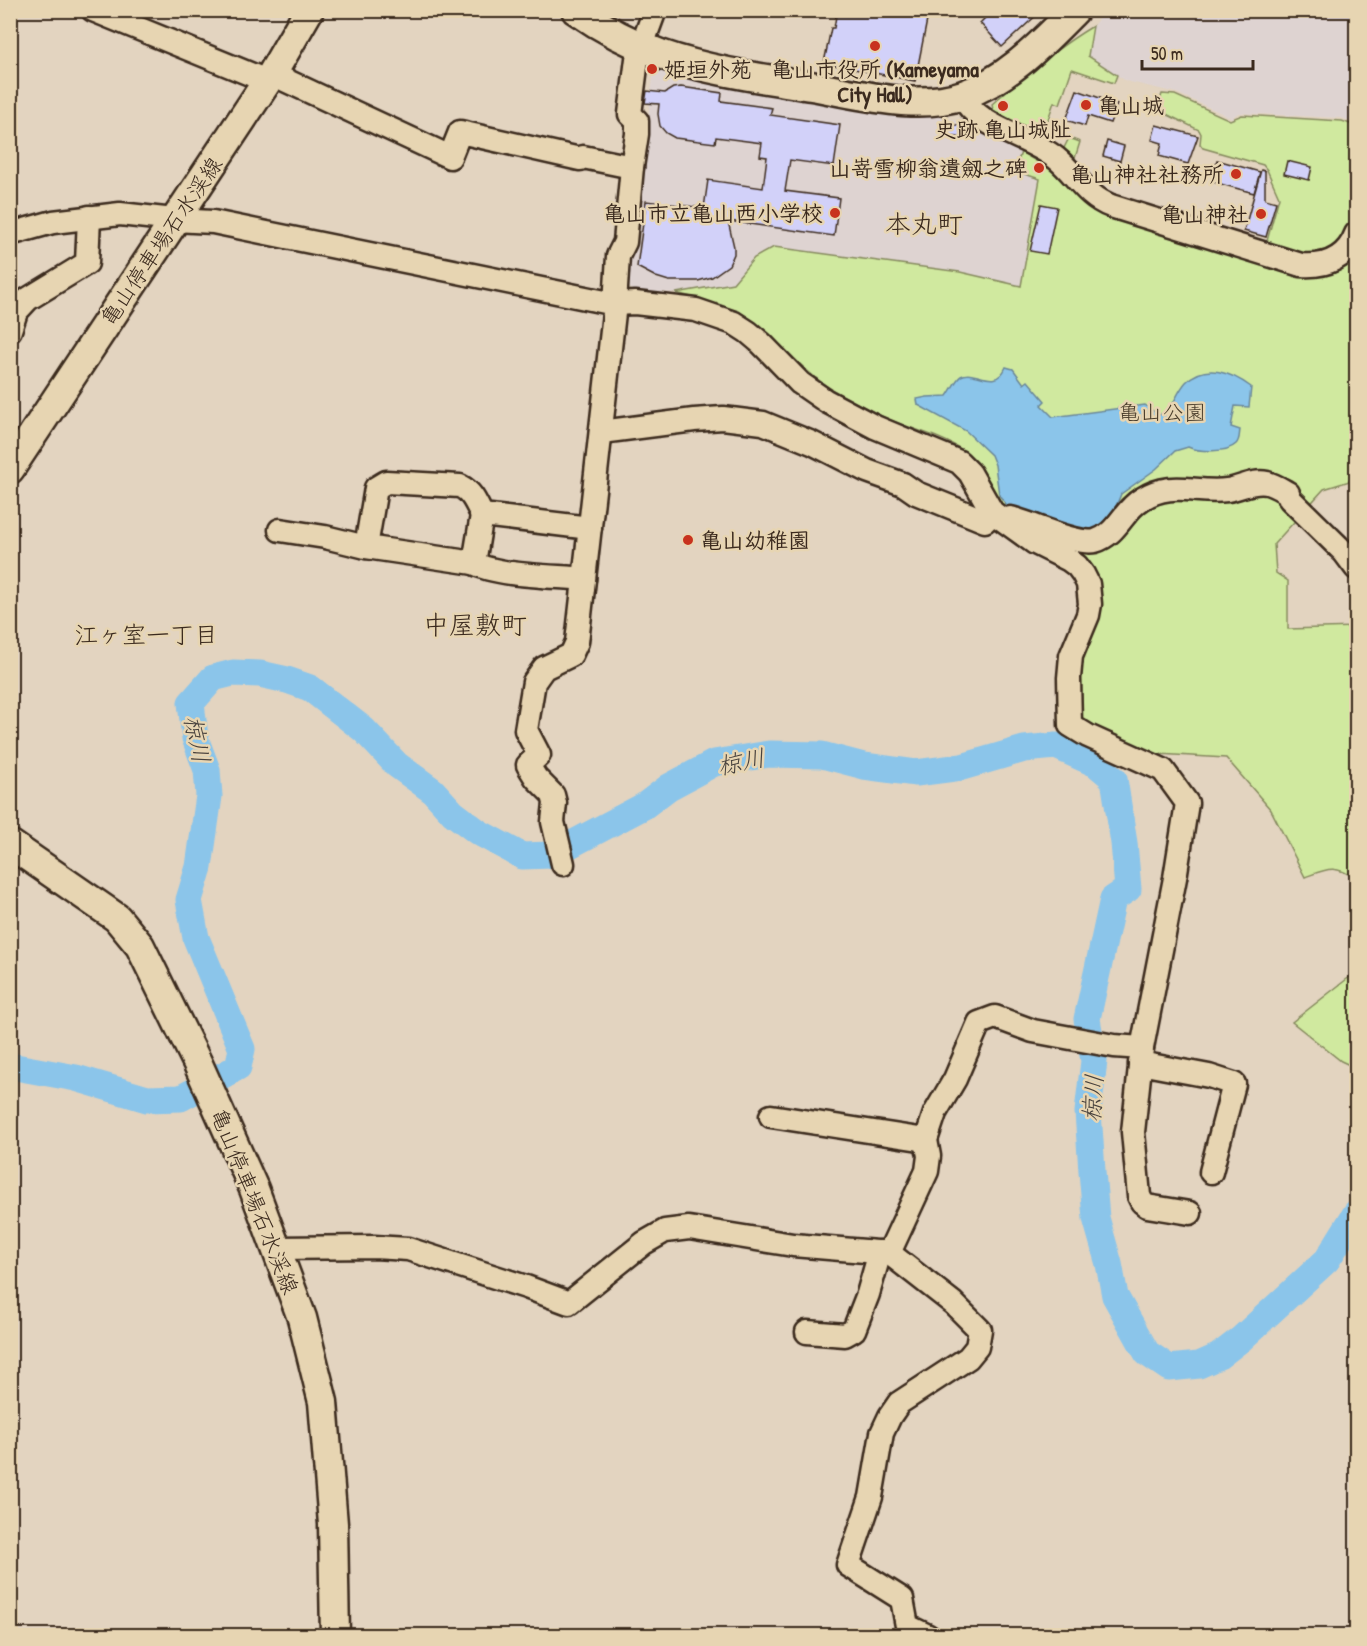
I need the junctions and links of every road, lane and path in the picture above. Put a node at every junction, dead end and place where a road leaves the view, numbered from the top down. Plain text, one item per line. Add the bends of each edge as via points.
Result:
1 (93, 10) edge
2 (309, 10) edge
3 (576, 10) edge
4 (655, 10) edge
5 (1075, 10) edge
6 (125, 16) edge
7 (641, 46) junction
8 (269, 78) junction
9 (961, 95) junction
10 (632, 167) junction
11 (89, 217) junction
12 (174, 220) junction
13 (10, 234) edge
14 (1356, 234) edge
15 (615, 304) junction
16 (10, 330) edge
17 (601, 432) junction
18 (10, 469) edge
19 (996, 514) junction
20 (482, 515) junction
21 (590, 528) junction
22 (280, 530) dead end
23 (366, 547) junction
24 (474, 563) junction
25 (1356, 568) edge
26 (584, 579) junction
27 (10, 844) edge
28 (563, 864) dead end
29 (1141, 1056) junction
30 (771, 1116) dead end
31 (926, 1140) junction
32 (1211, 1172) dead end
33 (1190, 1213) dead end
34 (277, 1248) junction
35 (885, 1252) junction
36 (807, 1332) dead end
37 (335, 1635) edge
38 (928, 1635) edge

1 - 6 street
2 - 8 main road, 亀山停車場石水渓線
3 - 7 main road
4 - 7 street
5 - 9 main road via 1008,71
6 - 8 street
7 - 9 main road via 718,71 884,98 935,100
7 - 10 street via 630,114 637,120
8 - 10 street via 450,157 460,132
8 - 12 main road, 亀山停車場石水渓線
9 - 14 street via 968,107 985,120 1056,158 1105,204 1301,265 1328,264 1350,246
10 - 15 street
11 - 12 street via 120,214
11 - 13 street
11 - 16 street via 87,263 28,299 16,312
12 - 15 street via 213,222
12 - 18 main road, 亀山停車場石水渓線
15 - 17 street
15 - 19 street via 696,310 734,323 761,343 800,384 826,401 875,427 959,462
17 - 19 street via 723,418 763,423 985,521
17 - 21 street
19 - 25 street via 1093,542 1108,536 1141,499 1160,490 1229,490 1266,482 1288,494
19 - 29 street via 1035,543 1069,560 1088,584 1088,615 1071,656 1070,724 1163,770 1186,803
20 - 21 street
20 - 23 street via 474,498 460,486 386,482 376,488
20 - 24 street
21 - 26 street
22 - 23 street
23 - 24 street
24 - 26 street via 512,573
26 - 28 street via 578,642 571,655 544,668 534,682 526,730 539,755 528,765 554,795 553,822
27 - 34 main road, 亀山停車場石水渓線 via 117,918 134,939 198,1064
29 - 31 street via 1114,1046 1033,1031 995,1017 979,1023
29 - 32 street via 1234,1084
29 - 33 street via 1133,1132 1139,1196 1147,1206
30 - 31 street
31 - 35 street via 927,1171
34 - 35 street via 408,1249 569,1303 665,1231 689,1228 793,1245
34 - 37 main road, 亀山停車場石水渓線 via 302,1318 323,1402 333,1524
35 - 36 street via 854,1330 845,1335
35 - 38 street via 953,1303 980,1330 977,1347 968,1358 899,1403 890,1416 882,1432 871,1497 848,1565 902,1599 907,1626

